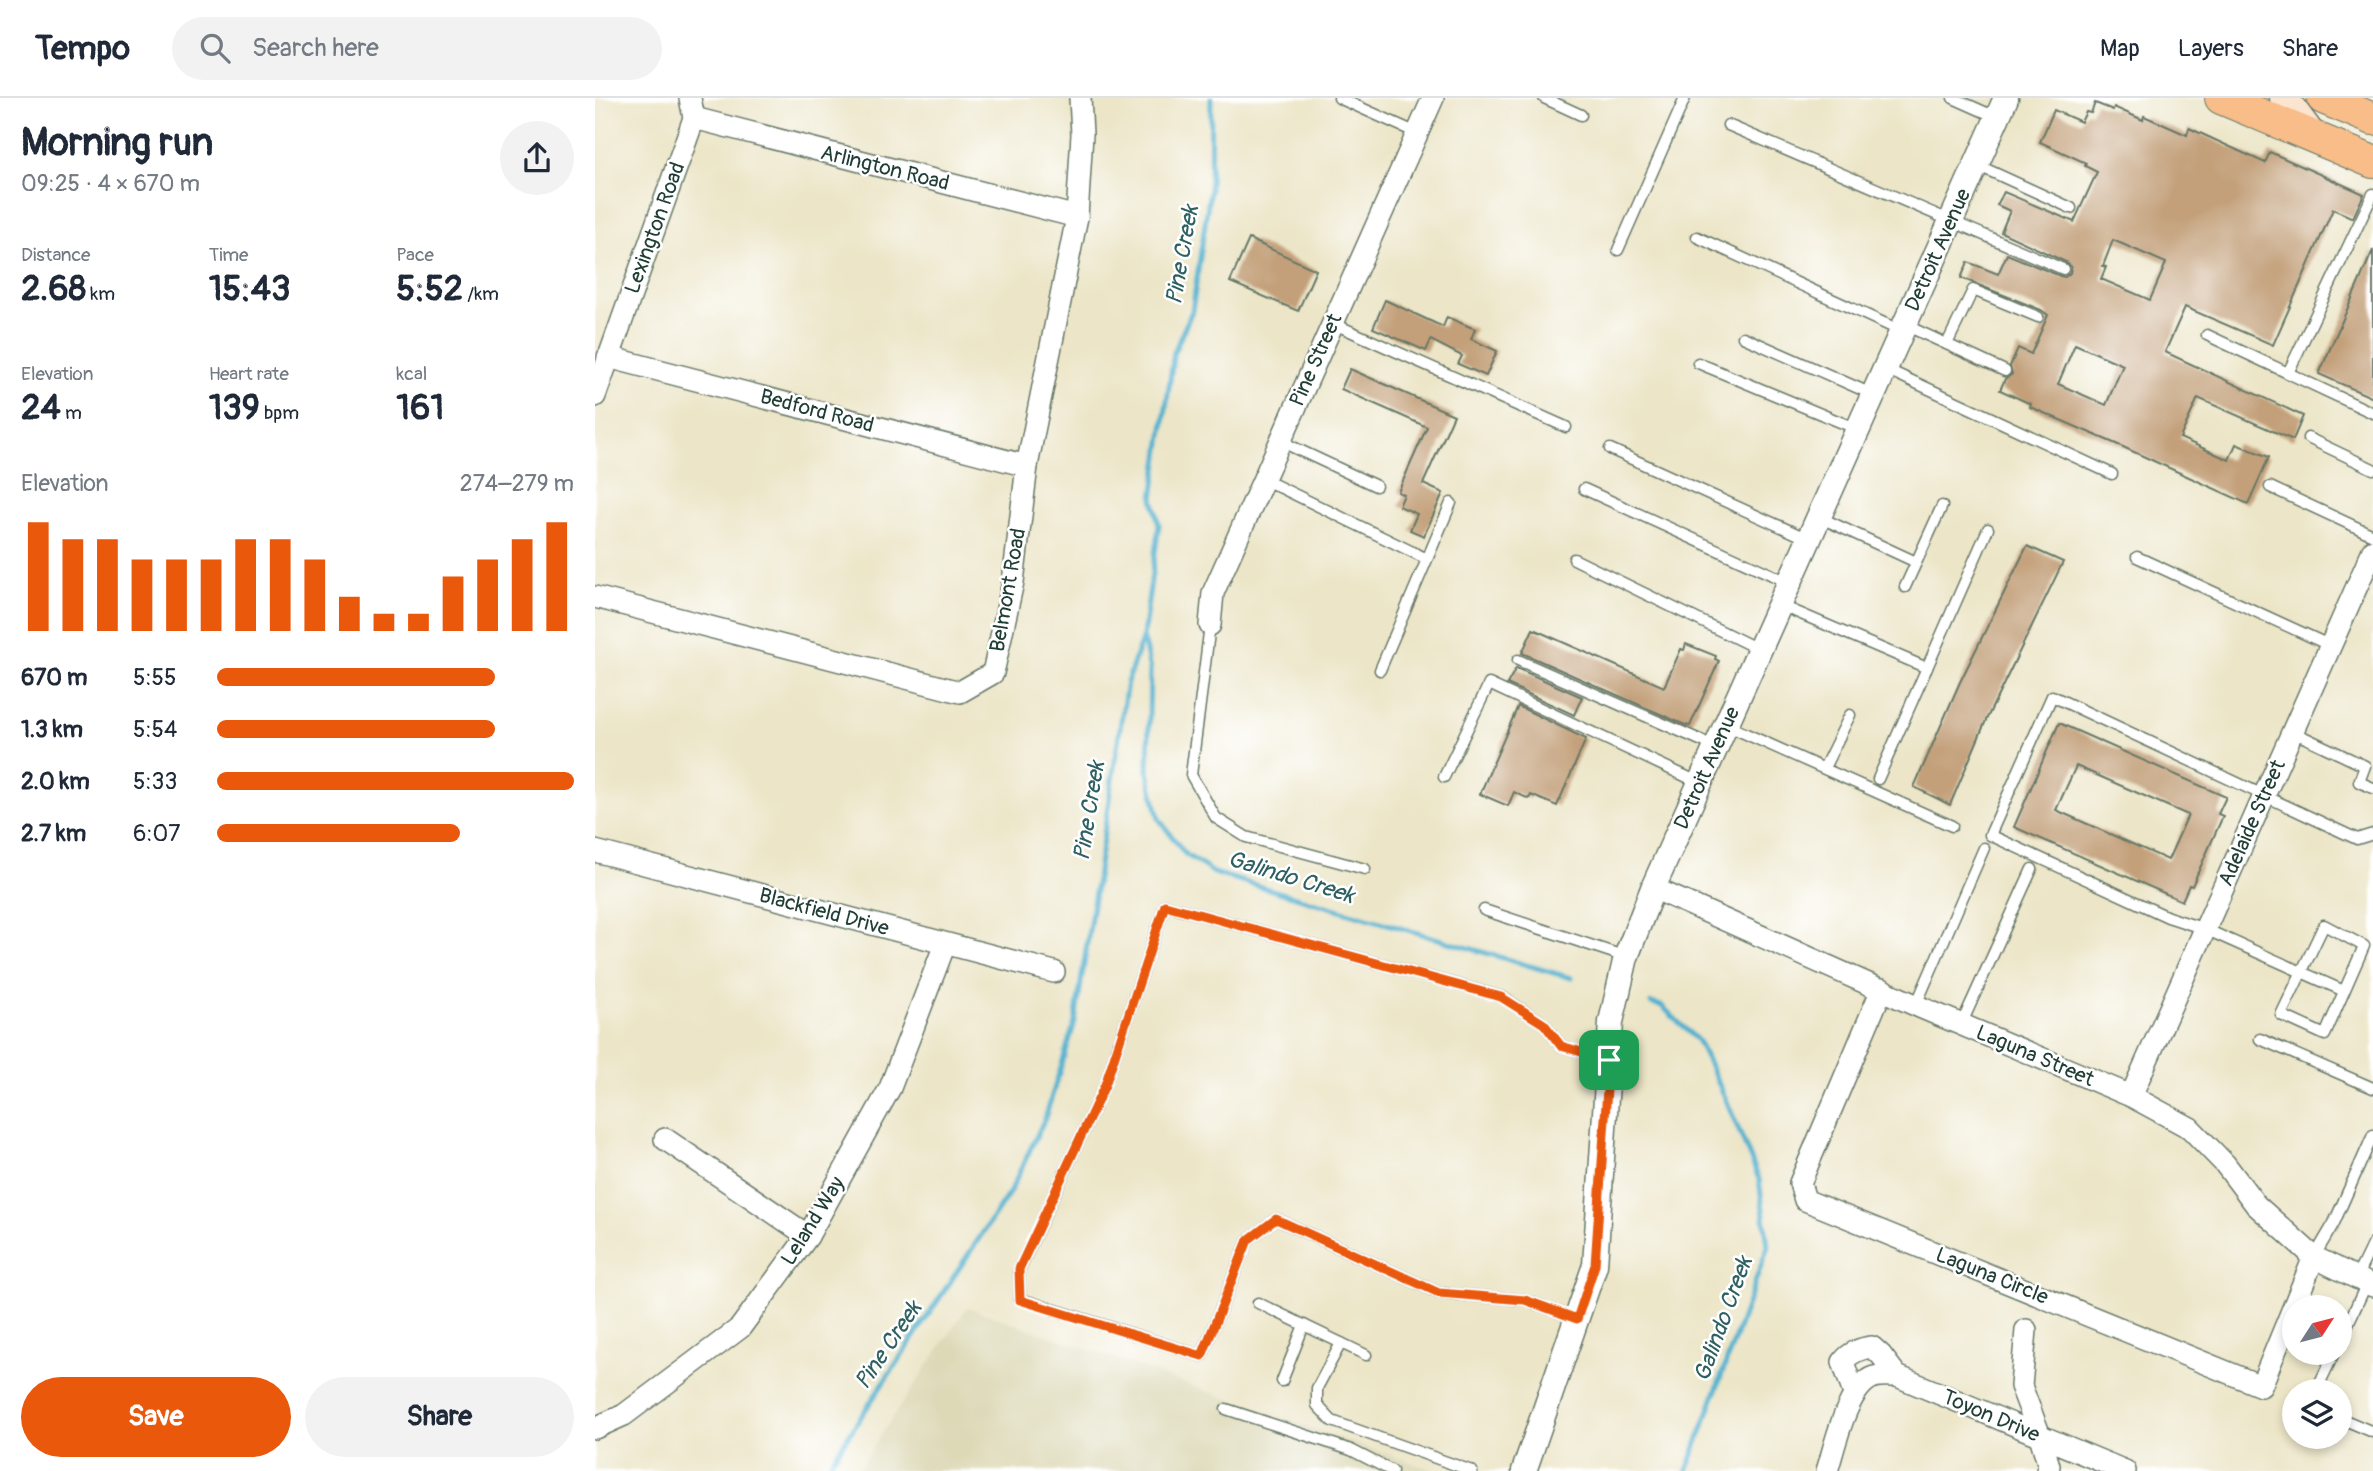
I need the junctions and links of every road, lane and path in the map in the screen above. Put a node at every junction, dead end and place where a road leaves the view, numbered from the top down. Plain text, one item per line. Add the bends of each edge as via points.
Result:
1 (1080, 98) edge
2 (1339, 98) edge
3 (1433, 98) edge
4 (1545, 98) edge
5 (1685, 98) edge
6 (1953, 98) edge
7 (2221, 98) edge
8 (2284, 98) edge
9 (2323, 98) edge
10 (2363, 98) edge
11 (2373, 105) edge
12 (692, 108) edge
13 (2002, 108) edge
14 (1581, 115) dead end
15 (2373, 119) edge
16 (1728, 125) dead end
17 (1417, 132) junction
18 (2313, 137) junction
19 (2373, 162) edge
20 (1977, 165) junction
21 (2373, 194) edge
22 (2071, 208) dead end
23 (1077, 217) junction
24 (1952, 220) junction
25 (1697, 237) dead end
26 (1618, 250) dead end
27 (2063, 269) dead end
28 (2038, 317) dead end
29 (1332, 323) junction
30 (1904, 328) junction
31 (2207, 335) dead end
32 (1743, 337) dead end
33 (1947, 344) junction
34 (608, 357) junction
35 (1698, 363) dead end
36 (1885, 369) junction
37 (2005, 371) dead end
38 (2288, 373) junction
39 (1874, 395) junction
40 (595, 396) edge
41 (2373, 413) edge
42 (1566, 427) dead end
43 (1858, 430) junction
44 (2308, 438) dead end
45 (1280, 441) junction
46 (1610, 449) dead end
47 (1027, 466) junction
48 (2373, 468) edge
49 (2112, 474) dead end
50 (1263, 479) junction
51 (1376, 486) dead end
52 (2270, 487) dead end
53 (1584, 489) dead end
54 (1451, 503) dead end
55 (1941, 506) dead end
56 (1814, 528) junction
57 (1988, 529) dead end
58 (2373, 535) edge
59 (2373, 550) edge
60 (2137, 557) dead end
61 (1427, 559) junction
62 (1574, 559) dead end
63 (1916, 562) junction
64 (2366, 585) edge
65 (1905, 587) dead end
66 (1785, 594) junction
67 (595, 597) edge
68 (1210, 625) joint
69 (2331, 646) junction
70 (1760, 650) junction
71 (1518, 660) dead end
72 (1927, 668) junction
73 (1380, 670) dead end
74 (1850, 715) dead end
75 (2293, 732) junction
76 (1721, 736) junction
77 (1824, 768) junction
78 (1444, 777) dead end
79 (1878, 779) dead end
80 (1700, 783) junction
81 (2373, 788) edge
82 (2265, 796) junction
83 (1952, 825) dead end
84 (2373, 834) edge
85 (1984, 848) dead end
86 (595, 852) edge
87 (1365, 869) dead end
88 (2032, 869) dead end
89 (1653, 888) junction
90 (1484, 910) dead end
91 (2205, 929) junction
92 (944, 944) junction
93 (1626, 957) junction
94 (1054, 972) dead end
95 (2302, 972) junction
96 (1882, 989) junction
97 (2344, 990) junction
98 (1916, 1005) junction
99 (1961, 1025) junction
100 (2260, 1039) dead end
101 (1609, 1060) junction
102 (2373, 1088) edge
103 (2131, 1096) junction
104 (2373, 1135) edge
105 (665, 1139) dead end
106 (808, 1236) junction
107 (2373, 1244) edge
108 (2313, 1257) junction
109 (2365, 1282) edge
110 (1258, 1303) dead end
111 (2352, 1312) edge
112 (1577, 1319) junction
113 (1304, 1325) junction
114 (2026, 1330) dead end
115 (1341, 1343) junction
116 (1366, 1355) dead end
117 (1897, 1376) junction
118 (1282, 1381) dead end
119 (1854, 1394) junction
120 (1226, 1409) dead end
121 (2352, 1423) edge
122 (595, 1428) edge
123 (2373, 1432) edge
124 (2041, 1436) junction
125 (1392, 1471) edge
126 (1472, 1471) edge
127 (1524, 1471) edge
128 (1827, 1471) edge
129 (2047, 1471) edge
130 (2125, 1471) edge

1 - 23 street, Belmont Road
2 - 17 lane
3 - 17 street, Pine Street
4 - 14 lane
5 - 26 lane
6 - 13 lane
7 - 18 main road
8 - 18 main road
9 - 15 main road
10 - 11 main road
12 - 23 street, Arlington Road
12 - 34 street, Lexington Road
13 - 20 street, Detroit Avenue
16 - 24 lane
17 - 29 street, Pine Street
18 - 19 main road
20 - 22 lane
20 - 24 street, Detroit Avenue
21 - 38 lane
23 - 47 street, Belmont Road
24 - 27 lane
24 - 30 street, Detroit Avenue
25 - 30 lane
28 - 33 lane via 1973,290
29 - 42 lane
29 - 45 street, Pine Street
30 - 33 lane
30 - 36 street, Detroit Avenue
31 - 38 lane
32 - 39 lane
33 - 37 lane
34 - 40 street, Lexington Road
34 - 47 street, Bedford Road
35 - 43 lane
36 - 39 street, Detroit Avenue
36 - 49 lane
38 - 41 lane
39 - 43 street, Detroit Avenue
43 - 56 street, Detroit Avenue
44 - 48 lane
45 - 50 street, Pine Street
45 - 51 lane
46 - 56 lane
47 - 67 street, Belmont Road via 1013,582 993,673 960,692
50 - 61 lane
50 - 68 street, Pine Street via 1213,593
52 - 58 lane
53 - 66 lane
54 - 61 lane
55 - 63 lane
56 - 63 lane
56 - 66 street, Detroit Avenue
57 - 72 lane
59 - 64 street, Adelaide Street
60 - 69 lane
61 - 73 lane
62 - 70 lane
63 - 65 lane
64 - 69 street, Adelaide Street
66 - 70 street, Detroit Avenue
66 - 72 lane
68 - 87 lane via 1191,775 1216,818 1246,837
69 - 75 street, Adelaide Street
70 - 76 street, Detroit Avenue
71 - 76 lane
72 - 79 lane
74 - 77 lane
75 - 81 lane via 2365,766 2359,782
75 - 82 street, Adelaide Street
76 - 77 lane
76 - 80 street, Detroit Avenue
77 - 83 lane
78 - 80 lane via 1489,684
80 - 89 street, Detroit Avenue
82 - 84 lane via 2357,839
82 - 91 street, Adelaide Street
82 - 91 lane via 2052,696 1990,835 2168,917
85 - 98 lane
86 - 92 street, Blackfield Drive
88 - 99 lane
89 - 93 street, Detroit Avenue
89 - 96 street, Laguna Street
90 - 93 lane
91 - 95 lane
91 - 103 street, Adelaide Street
92 - 94 street, Blackfield Drive
92 - 106 street, Leland Way via 891,1088
93 - 101 street, Detroit Avenue via 1611,1022
95 - 97 lane
95 - 97 lane via 2324,925 2364,946
95 - 97 lane via 2281,1016 2325,1035
96 - 98 street, Laguna Street
96 - 108 street, Laguna Circle via 1800,1183 1805,1200 2261,1386
98 - 99 street, Laguna Street
99 - 103 street, Laguna Street
100 - 102 lane
101 - 112 street, Detroit Avenue via 1595,1265
101 - 112 lane via 1561,1046 1544,1024 1501,997 1165,905 1105,1085 1019,1269 1020,1300 1202,1356 1248,1240 1276,1219 1439,1293 1525,1300
103 - 108 street, Laguna Street via 2190,1128 2256,1205
104 - 108 lane via 2334,1223
105 - 106 street
106 - 122 street, Leland Way via 740,1328 624,1415
107 - 109 lane
108 - 109 street, Laguna Street
109 - 111 lane
110 - 113 lane
112 - 127 street, Detroit Avenue
113 - 115 lane
113 - 118 lane
114 - 124 street via 2021,1386
115 - 116 lane
115 - 126 lane via 1317,1388 1317,1405 1332,1421
117 - 119 street via 1874,1377
117 - 119 street, Toyon Drive via 1872,1347 1864,1348 1843,1362
117 - 124 street, Toyon Drive
119 - 128 street
120 - 125 lane via 1351,1450
121 - 123 lane
124 - 129 street
124 - 130 street, Toyon Drive

